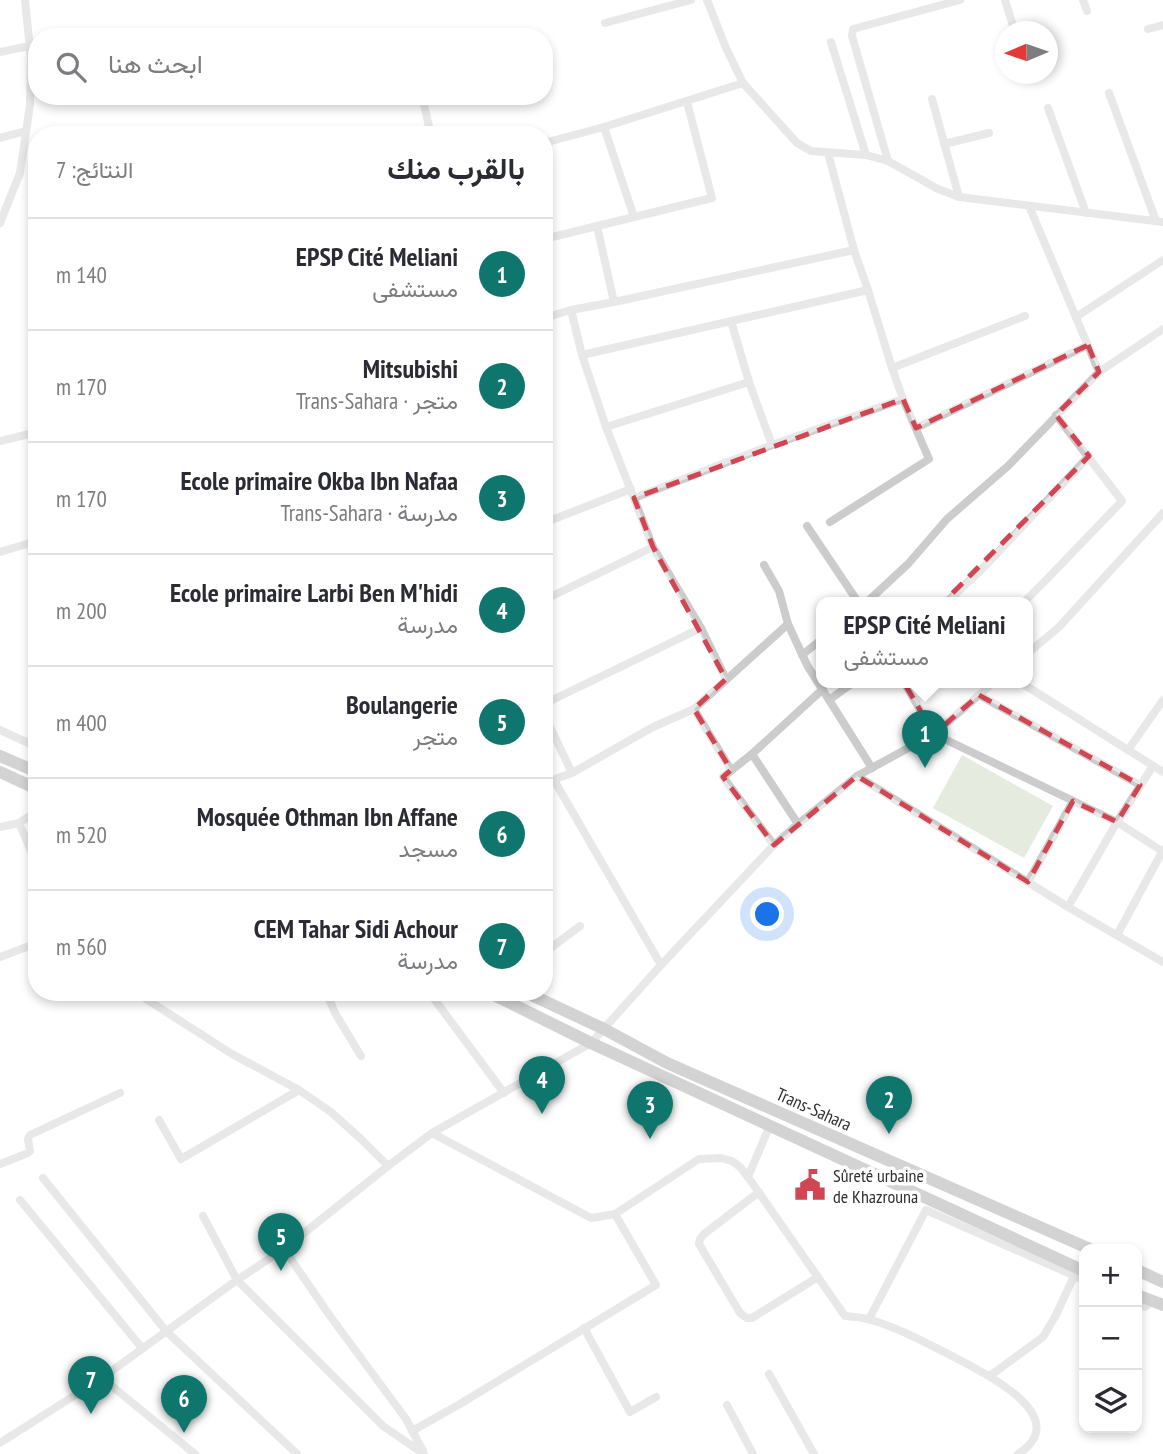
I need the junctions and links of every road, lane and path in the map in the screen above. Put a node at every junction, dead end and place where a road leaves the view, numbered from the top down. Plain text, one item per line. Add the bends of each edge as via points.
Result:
1 (25, 0) edge
2 (691, 0) edge
3 (707, 0) edge
4 (960, 0) edge
5 (1005, 0) edge
6 (1083, 0) edge
7 (1087, 11) dead end
8 (1012, 21) edge
9 (606, 23) dead end
10 (1163, 25) edge
11 (1148, 29) dead end
12 (28, 34) edge
13 (831, 42) dead end
14 (28, 46) edge
15 (0, 52) edge
16 (743, 83) junction
17 (1109, 93) dead end
18 (932, 99) dead end
19 (687, 102) junction
20 (30, 105) edge
21 (424, 105) edge
22 (1048, 108) dead end
23 (429, 126) edge
24 (604, 127) junction
25 (26, 131) junction
26 (989, 133) dead end
27 (0, 138) edge
28 (553, 141) edge
29 (944, 144) junction
30 (828, 153) junction
31 (866, 155) junction
32 (888, 161) junction
33 (959, 197) junction
34 (1030, 206) junction
35 (1086, 213) junction
36 (634, 217) junction
37 (1159, 222) edge
38 (0, 223) edge
39 (597, 226) junction
40 (553, 237) edge
41 (853, 250) junction
42 (1163, 260) edge
43 (868, 290) junction
44 (614, 302) junction
45 (571, 310) junction
46 (553, 315) edge
47 (1025, 316) dead end
48 (1076, 317) junction
49 (731, 321) junction
50 (1163, 329) edge
51 (1088, 345) junction
52 (582, 355) junction
53 (892, 368) junction
54 (1099, 372) junction
55 (749, 382) junction
56 (902, 399) junction
57 (1056, 415) junction
58 (606, 427) junction
59 (916, 428) junction
60 (28, 434) edge
61 (0, 441) edge
62 (772, 445) junction
63 (1089, 456) junction
64 (632, 494) junction
65 (1163, 513) edge
66 (553, 520) edge
67 (830, 522) dead end
68 (807, 526) dead end
69 (28, 544) edge
70 (653, 547) junction
71 (0, 552) edge
72 (764, 565) dead end
73 (553, 596) edge
74 (855, 597) edge
75 (872, 597) edge
76 (952, 597) edge
77 (1029, 597) edge
78 (788, 624) junction
79 (701, 628) junction
80 (816, 644) edge
81 (1033, 649) edge
82 (802, 655) junction
83 (816, 678) edge
84 (726, 679) junction
85 (846, 688) edge
86 (908, 688) edge
87 (988, 688) edge
88 (1030, 688) edge
89 (823, 689) joint
90 (979, 695) junction
91 (553, 700) edge
92 (829, 700) junction
93 (1163, 700) edge
94 (694, 709) junction
95 (0, 730) edge
96 (553, 733) edge
97 (934, 733) junction
98 (28, 743) edge
99 (1128, 750) junction
100 (752, 754) junction
101 (0, 756) edge
102 (1153, 766) junction
103 (28, 768) edge
104 (872, 768) junction
105 (731, 771) junction
106 (0, 772) edge
107 (1163, 772) edge
108 (572, 773) junction
109 (857, 776) junction
110 (554, 780) joint
111 (28, 785) edge
112 (1140, 785) junction
113 (1073, 801) junction
114 (28, 816) edge
115 (19, 822) junction
116 (1117, 822) junction
117 (798, 824) junction
118 (0, 827) edge
119 (28, 843) edge
120 (774, 845) junction
121 (1163, 850) edge
122 (1028, 883) junction
123 (1068, 907) junction
124 (580, 926) dead end
125 (1117, 935) junction
126 (28, 946) edge
127 (553, 946) edge
128 (0, 957) edge
129 (1163, 962) edge
130 (661, 965) junction
131 (149, 1001) edge
132 (330, 1001) edge
133 (436, 1001) edge
134 (506, 1001) edge
135 (545, 1001) edge
136 (604, 1029) junction
137 (592, 1043) junction
138 (361, 1056) dead end
139 (299, 1090) junction
140 (120, 1093) dead end
141 (504, 1093) junction
142 (159, 1120) dead end
143 (770, 1125) junction
144 (432, 1133) junction
145 (0, 1164) edge
146 (388, 1166) junction
147 (748, 1177) junction
148 (43, 1178) dead end
149 (759, 1192) junction
150 (20, 1200) dead end
151 (615, 1214) junction
152 (203, 1216) dead end
153 (1079, 1244) edge
154 (284, 1249) junction
155 (1142, 1272) edge
156 (1079, 1273) edge
157 (818, 1277) junction
158 (237, 1280) junction
159 (1163, 1282) edge
160 (1142, 1297) edge
161 (1160, 1304) edge
162 (1142, 1306) edge
163 (869, 1319) junction
164 (584, 1328) junction
165 (166, 1331) junction
166 (142, 1348) junction
167 (769, 1374) dead end
168 (991, 1375) junction
169 (102, 1378) junction
170 (656, 1397) dead end
171 (727, 1405) dead end
172 (412, 1431) junction
173 (0, 1443) edge
174 (1028, 1451) edge
175 (195, 1454) edge
176 (297, 1454) edge
177 (424, 1454) edge
178 (753, 1454) edge
179 (814, 1454) edge
180 (1018, 1454) edge

1 - 12 street
2 - 9 street
3 - 16 street
4 - 32 street via 853,29
5 - 8 street
6 - 7 street
10 - 11 street
13 - 31 street
14 - 15 street
16 - 19 street
16 - 30 street via 797,143
17 - 37 street
18 - 29 street
19 - 24 street
19 - 36 street via 712,198
20 - 25 street
21 - 23 street
22 - 35 street
24 - 28 street
24 - 36 street
25 - 27 street
25 - 38 street via 20,173
26 - 29 street
29 - 33 street
30 - 31 street
30 - 41 street
31 - 32 street
32 - 33 street
33 - 34 street
34 - 35 street
34 - 48 street
35 - 37 street
36 - 39 street
39 - 40 street
39 - 44 street
41 - 43 street
41 - 44 street
42 - 48 street
43 - 49 street
43 - 53 street
44 - 45 street
45 - 46 street
45 - 52 street
47 - 53 street
48 - 51 street
49 - 52 street
49 - 55 street
50 - 54 street
51 - 54 street
51 - 59 street
52 - 58 street
53 - 56 street
54 - 57 street
55 - 58 street
55 - 62 street
56 - 59 street
56 - 62 street
57 - 63 street
57 - 75 street
58 - 64 street
59 - 67 street via 929,459
60 - 61 street
62 - 64 street
63 - 76 street
63 - 77 street via 1122,501
64 - 66 street
64 - 70 street
65 - 81 street via 1059,627
68 - 74 street
69 - 71 street
70 - 73 street
70 - 79 street
72 - 78 street via 779,591
78 - 82 street
78 - 84 street
79 - 84 street
79 - 91 street
80 - 82 street
82 - 83 street
84 - 94 street
85 - 92 street
86 - 97 street
87 - 90 street
88 - 99 street
89 - 92 street
89 - 100 street
90 - 97 street
90 - 112 street
92 - 104 street
93 - 99 street
94 - 105 street
94 - 108 street
95 - 98 street
96 - 108 street
97 - 104 street
97 - 113 street
99 - 102 street
100 - 105 street
100 - 117 street
101 - 103 highway
102 - 107 street
102 - 112 street
104 - 109 street
105 - 120 street via 723,777
106 - 111 highway
108 - 110 street
109 - 117 street
109 - 122 street
110 - 130 street
112 - 116 street
113 - 116 street
113 - 122 street
114 - 115 street
115 - 118 street
115 - 119 street
116 - 121 street
116 - 123 street
117 - 120 street
120 - 130 street
121 - 125 street
122 - 123 street
123 - 125 street
124 - 127 street
125 - 129 street
126 - 128 street
130 - 136 street
131 - 139 street
132 - 138 street
133 - 141 street
134 - 137 highway
135 - 136 highway, Trans-Sahara
136 - 137 street
136 - 153 highway, Trans-Sahara via 667,1063
137 - 141 street
137 - 143 highway
139 - 142 street via 181,1159
139 - 146 street via 331,1112
140 - 145 street via 30,1135 28,1153
141 - 144 street
143 - 147 street
143 - 156 highway
144 - 146 street
144 - 151 street via 591,1218
146 - 154 street
147 - 149 street
147 - 151 street via 732,1161 699,1159
148 - 165 street
149 - 157 street
149 - 157 street via 704,1234 699,1244 740,1313 752,1318
150 - 166 street
151 - 164 street via 656,1285
152 - 158 street
154 - 158 street
154 - 172 street
155 - 159 highway
156 - 163 street via 926,1210
156 - 168 street via 1043,1337
157 - 163 street via 845,1316
158 - 165 street
158 - 177 street via 383,1426
160 - 161 highway
161 - 162 street
163 - 168 street
164 - 170 street via 630,1412
164 - 172 street
165 - 166 street
165 - 176 street
166 - 169 street
167 - 179 street
168 - 174 street via 1022,1399 1034,1417 1035,1438
169 - 173 street
169 - 175 street
171 - 178 street
172 - 177 street
174 - 180 street

